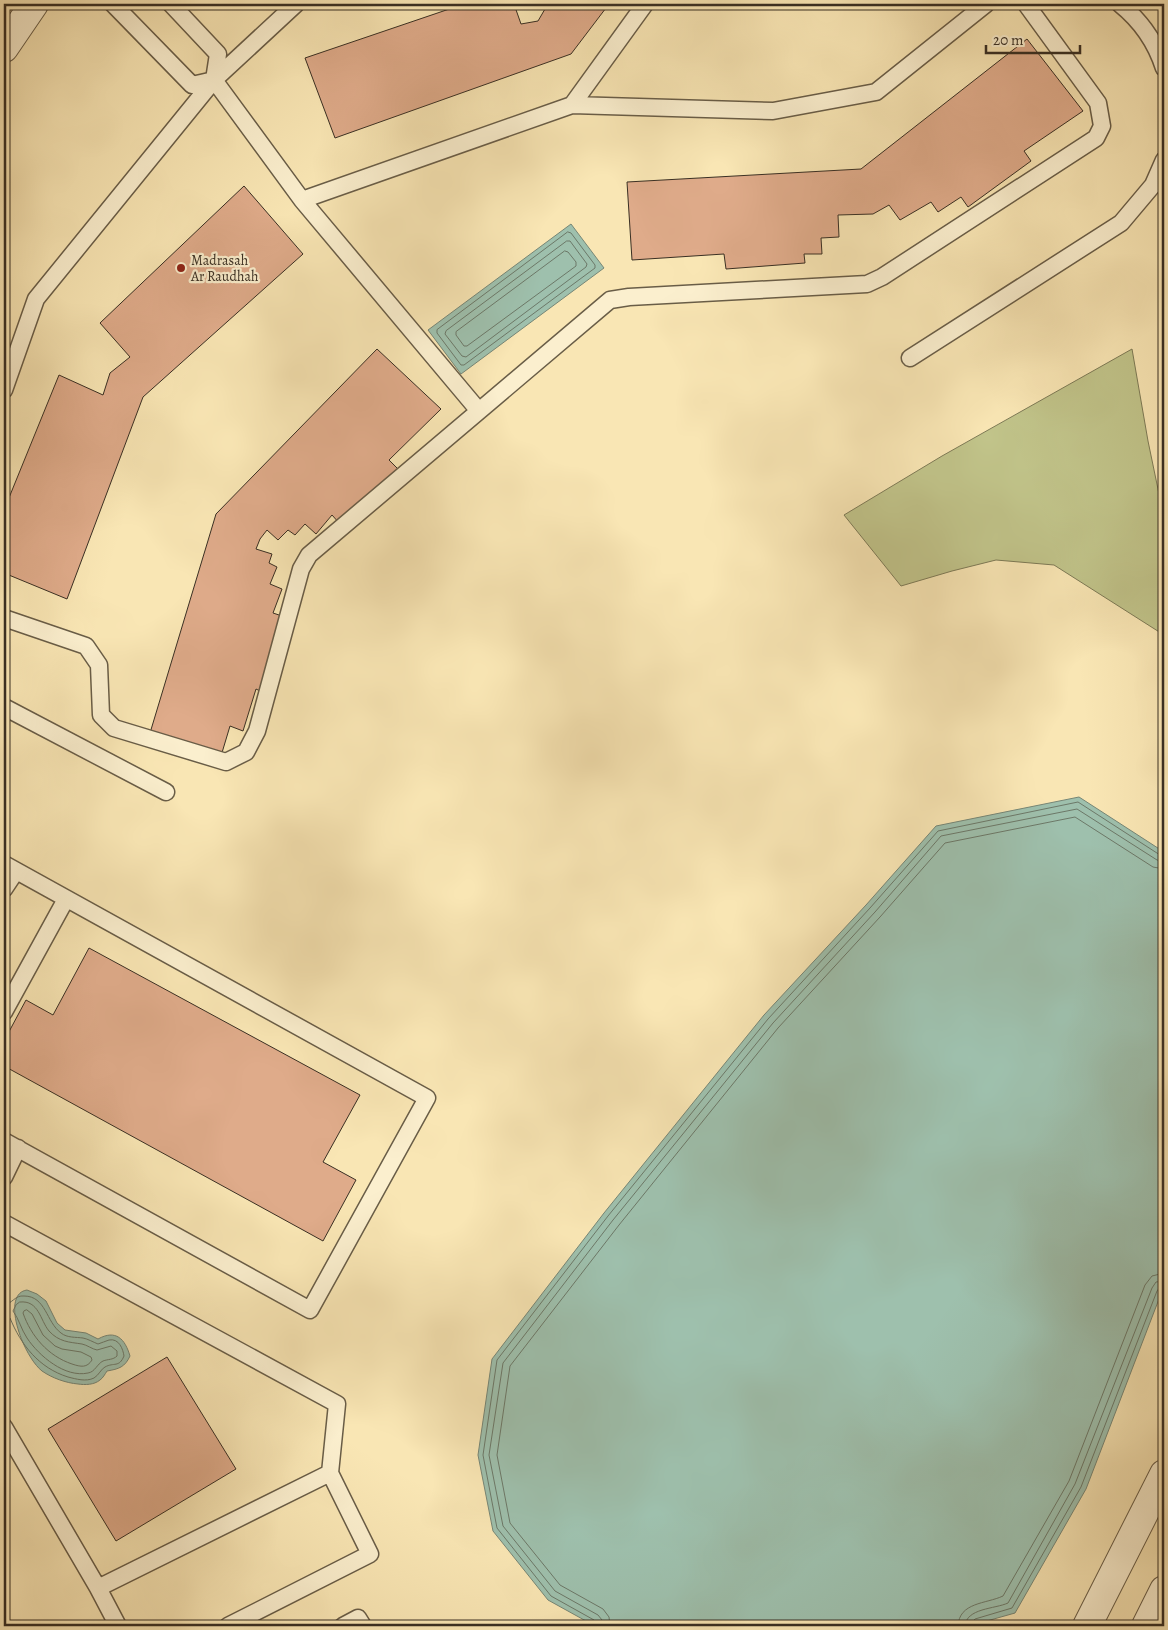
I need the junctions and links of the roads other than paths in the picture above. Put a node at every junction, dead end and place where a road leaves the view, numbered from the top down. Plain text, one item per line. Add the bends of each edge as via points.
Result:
1 (34, 4) edge
2 (113, 4) edge
3 (171, 4) edge
4 (296, 4) edge
5 (645, 4) edge
6 (984, 4) edge
7 (1026, 4) edge
8 (1120, 4) edge
9 (4, 48) edge
10 (1164, 68) edge
11 (214, 80) junction
12 (572, 105) junction
13 (1164, 160) edge
14 (302, 200) junction
15 (910, 358) dead end
16 (4, 390) edge
17 (479, 410) junction
18 (4, 618) edge
19 (4, 707) edge
20 (166, 792) dead end
21 (10, 867) edge
22 (4, 888) edge
23 (66, 899) junction
24 (4, 1012) edge
25 (11, 1144) edge
26 (4, 1177) edge
27 (4, 1223) edge
28 (4, 1427) edge
29 (330, 1473) junction
30 (1164, 1474) edge
31 (98, 1588) junction
32 (1164, 1590) edge
33 (118, 1626) edge
34 (228, 1626) edge
35 (343, 1626) edge
36 (363, 1626) edge
37 (1087, 1626) edge
38 (1146, 1626) edge

1 - 9 street
2 - 11 lane via 192,85
3 - 11 lane via 218,54
4 - 11 lane
5 - 12 lane
6 - 12 lane via 876,92 774,111
7 - 17 lane via 1098,103 1102,126 1096,138 867,284 610,300
8 - 10 lane via 1144,30 1158,51
11 - 14 lane
11 - 16 lane via 36,299
12 - 14 lane
13 - 15 lane via 1152,185 1121,223
14 - 17 lane
17 - 18 lane via 309,555 301,569 257,731 246,752 226,762 114,728 101,715 99,665 86,646
19 - 20 lane
21 - 22 lane
21 - 23 lane
23 - 24 lane
23 - 25 lane via 427,1098 310,1310
25 - 26 lane
27 - 29 lane via 337,1404
28 - 31 lane
29 - 31 lane
29 - 34 lane via 370,1554
30 - 37 street
31 - 33 lane
32 - 38 street
35 - 36 lane via 358,1618

